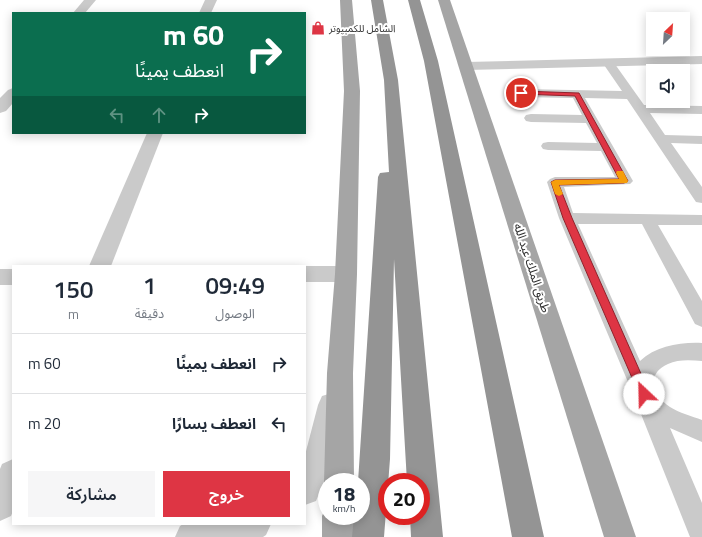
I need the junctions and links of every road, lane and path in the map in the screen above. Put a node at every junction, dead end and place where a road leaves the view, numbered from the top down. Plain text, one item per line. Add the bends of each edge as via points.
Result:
1 (90, 0) edge
2 (211, 0) edge
3 (346, 0) edge
4 (377, 0) edge
5 (414, 0) edge
6 (444, 0) edge
7 (81, 12) edge
8 (205, 12) edge
9 (702, 60) edge
10 (608, 62) junction
11 (466, 66) junction
12 (391, 80) junction
13 (521, 93) dead end
14 (12, 94) edge
15 (577, 94) junction
16 (631, 95) junction
17 (0, 108) edge
18 (641, 109) junction
19 (702, 110) edge
20 (531, 118) dead end
21 (591, 119) junction
22 (155, 134) edge
23 (662, 139) junction
24 (702, 140) edge
25 (548, 146) dead end
26 (606, 147) junction
27 (702, 198) edge
28 (567, 218) junction
29 (647, 219) junction
30 (702, 220) edge
31 (100, 265) edge
32 (306, 274) edge
33 (346, 274) junction
34 (0, 277) edge
35 (12, 277) edge
36 (702, 319) edge
37 (702, 352) edge
38 (340, 373) junction
39 (644, 394) junction
40 (702, 431) edge
41 (339, 473) edge
42 (12, 476) edge
43 (306, 488) edge
44 (0, 506) edge
45 (253, 525) edge
46 (338, 525) edge
47 (702, 534) edge
48 (191, 537) edge
49 (338, 537) edge
50 (368, 537) edge
51 (427, 537) edge
52 (528, 537) edge
53 (620, 537) edge

1 - 7 street
2 - 8 street
3 - 33 main road via 352,91
4 - 12 highway
5 - 52 highway via 431,61
6 - 11 main road, طريق الملك عبد الله
9 - 10 street
10 - 11 street
10 - 16 lane
11 - 53 main road, طريق الملك عبد الله
12 - 50 highway via 375,459
12 - 51 highway
13 - 15 lane
14 - 17 street
15 - 16 lane
15 - 21 lane
16 - 18 lane
18 - 19 lane
18 - 23 lane
20 - 21 lane
21 - 26 lane
22 - 31 street
23 - 24 lane
23 - 27 lane
25 - 26 lane
26 - 28 lane via 624,181 555,182
28 - 29 lane
28 - 39 lane
29 - 30 lane
29 - 36 lane
32 - 33 street
33 - 38 main road
34 - 35 street
37 - 39 lane via 679,351 650,364 644,375
38 - 41 main road
38 - 43 street via 320,455
39 - 40 lane via 662,414
39 - 47 lane
42 - 44 street
45 - 48 street
46 - 49 main road

